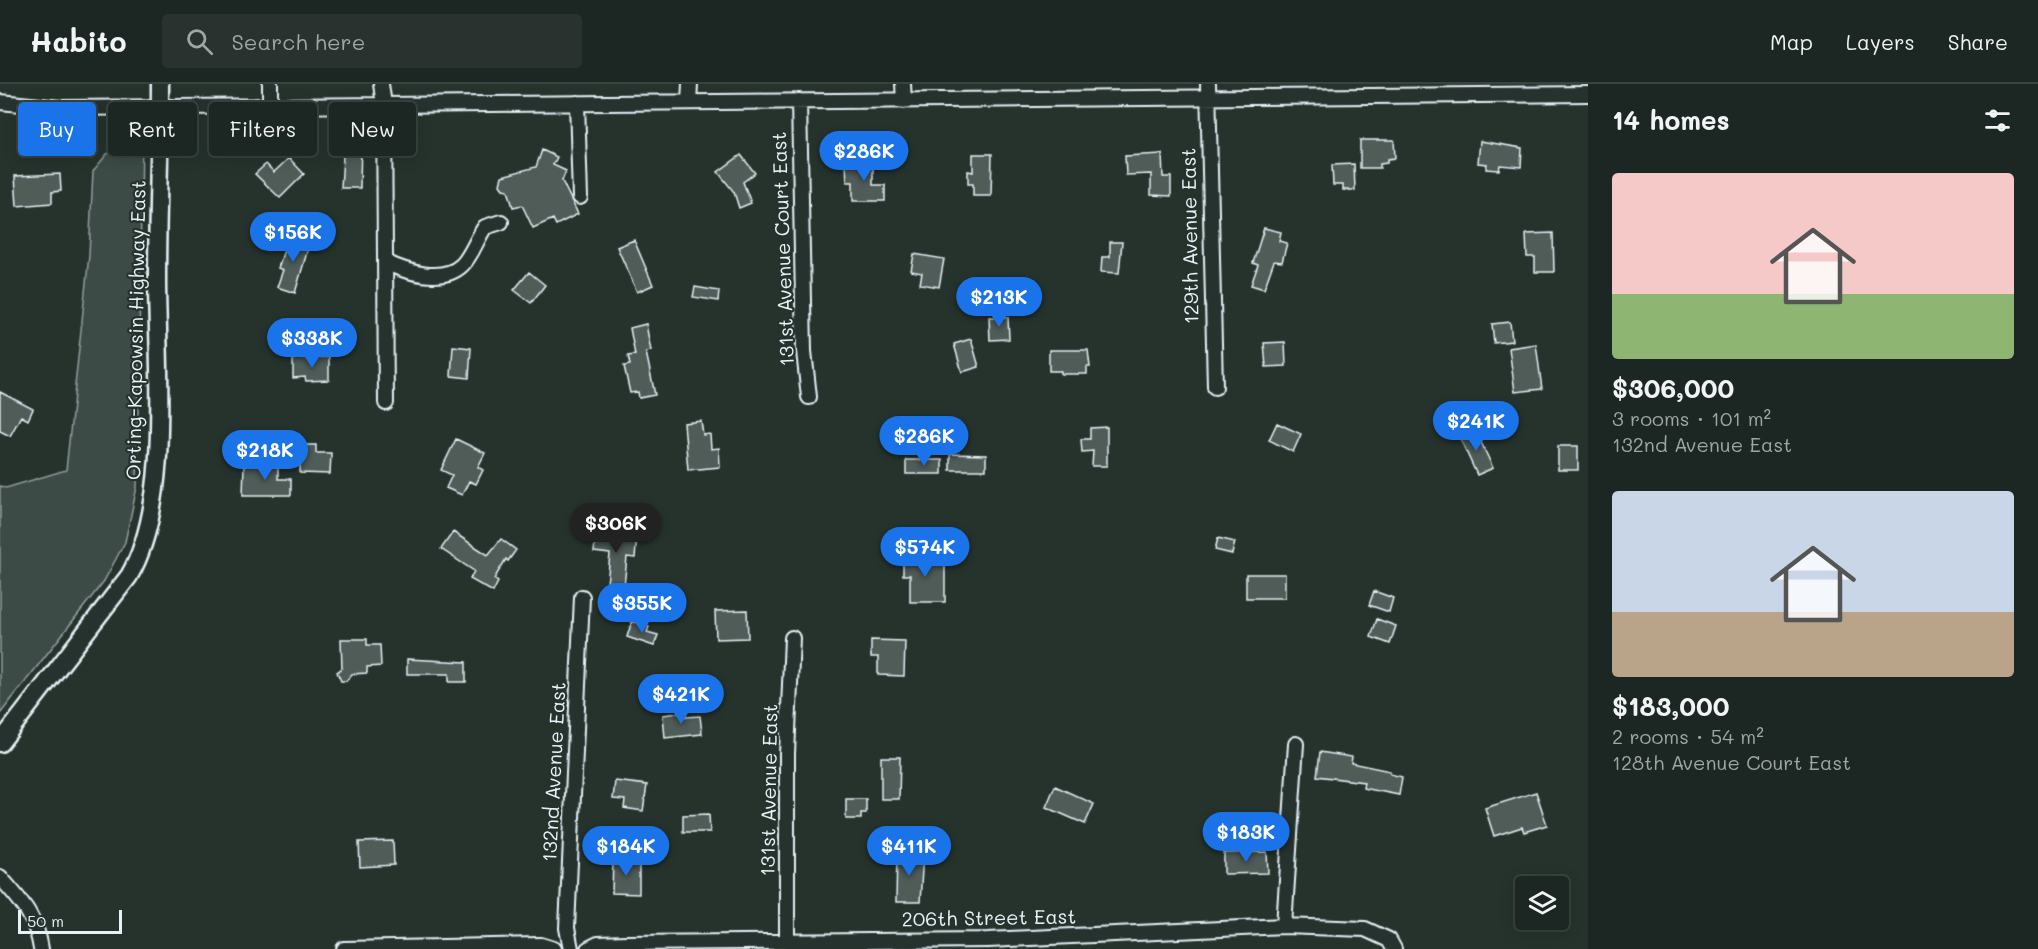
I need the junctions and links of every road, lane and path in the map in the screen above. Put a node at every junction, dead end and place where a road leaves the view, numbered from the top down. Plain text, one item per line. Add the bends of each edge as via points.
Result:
1 (160, 84) edge
2 (270, 84) edge
3 (381, 84) edge
4 (690, 84) edge
5 (903, 84) edge
6 (1207, 91) edge
7 (1588, 94) edge
8 (799, 100) junction
9 (904, 100) junction
10 (0, 102) edge
11 (160, 102) edge
12 (270, 102) edge
13 (384, 102) edge
14 (688, 102) junction
15 (578, 103) junction
16 (416, 105) edge
17 (108, 107) edge
18 (160, 156) edge
19 (384, 156) edge
20 (580, 197) dead end
21 (501, 222) dead end
22 (385, 262) junction
23 (1215, 387) dead end
24 (809, 397) dead end
25 (386, 403) dead end
26 (582, 597) dead end
27 (792, 638) dead end
28 (0, 743) edge
29 (1296, 744) dead end
30 (0, 877) edge
31 (1284, 926) junction
32 (787, 942) junction
33 (1392, 944) edge
34 (41, 949) edge
35 (344, 949) edge
36 (554, 949) edge
37 (572, 949) edge
38 (588, 949) edge

1 - 11 main road, Orting-Kapowsin Highway East
2 - 12 street
3 - 13 street
4 - 14 street
5 - 9 street
6 - 7 street
6 - 9 street
6 - 23 street, 129th Avenue East
8 - 9 street
8 - 14 street
8 - 24 street, 131st Avenue Court East via 804,351
10 - 17 street via 61,108
14 - 15 street
15 - 16 street
15 - 20 street
18 - 28 main road, Orting-Kapowsin Highway East via 158,458 148,532 129,576
19 - 22 street
21 - 22 street via 485,227 462,265 448,272 407,273
22 - 25 street
26 - 37 street, 132nd Avenue East via 567,928
27 - 32 street, 131st Avenue East via 787,754
29 - 31 street
30 - 34 street via 36,924
31 - 32 street, 206th Street East via 988,940
31 - 33 street, 206th Street East via 1365,929
32 - 38 street, 206th Street East via 626,943 598,944
35 - 36 street via 541,945

